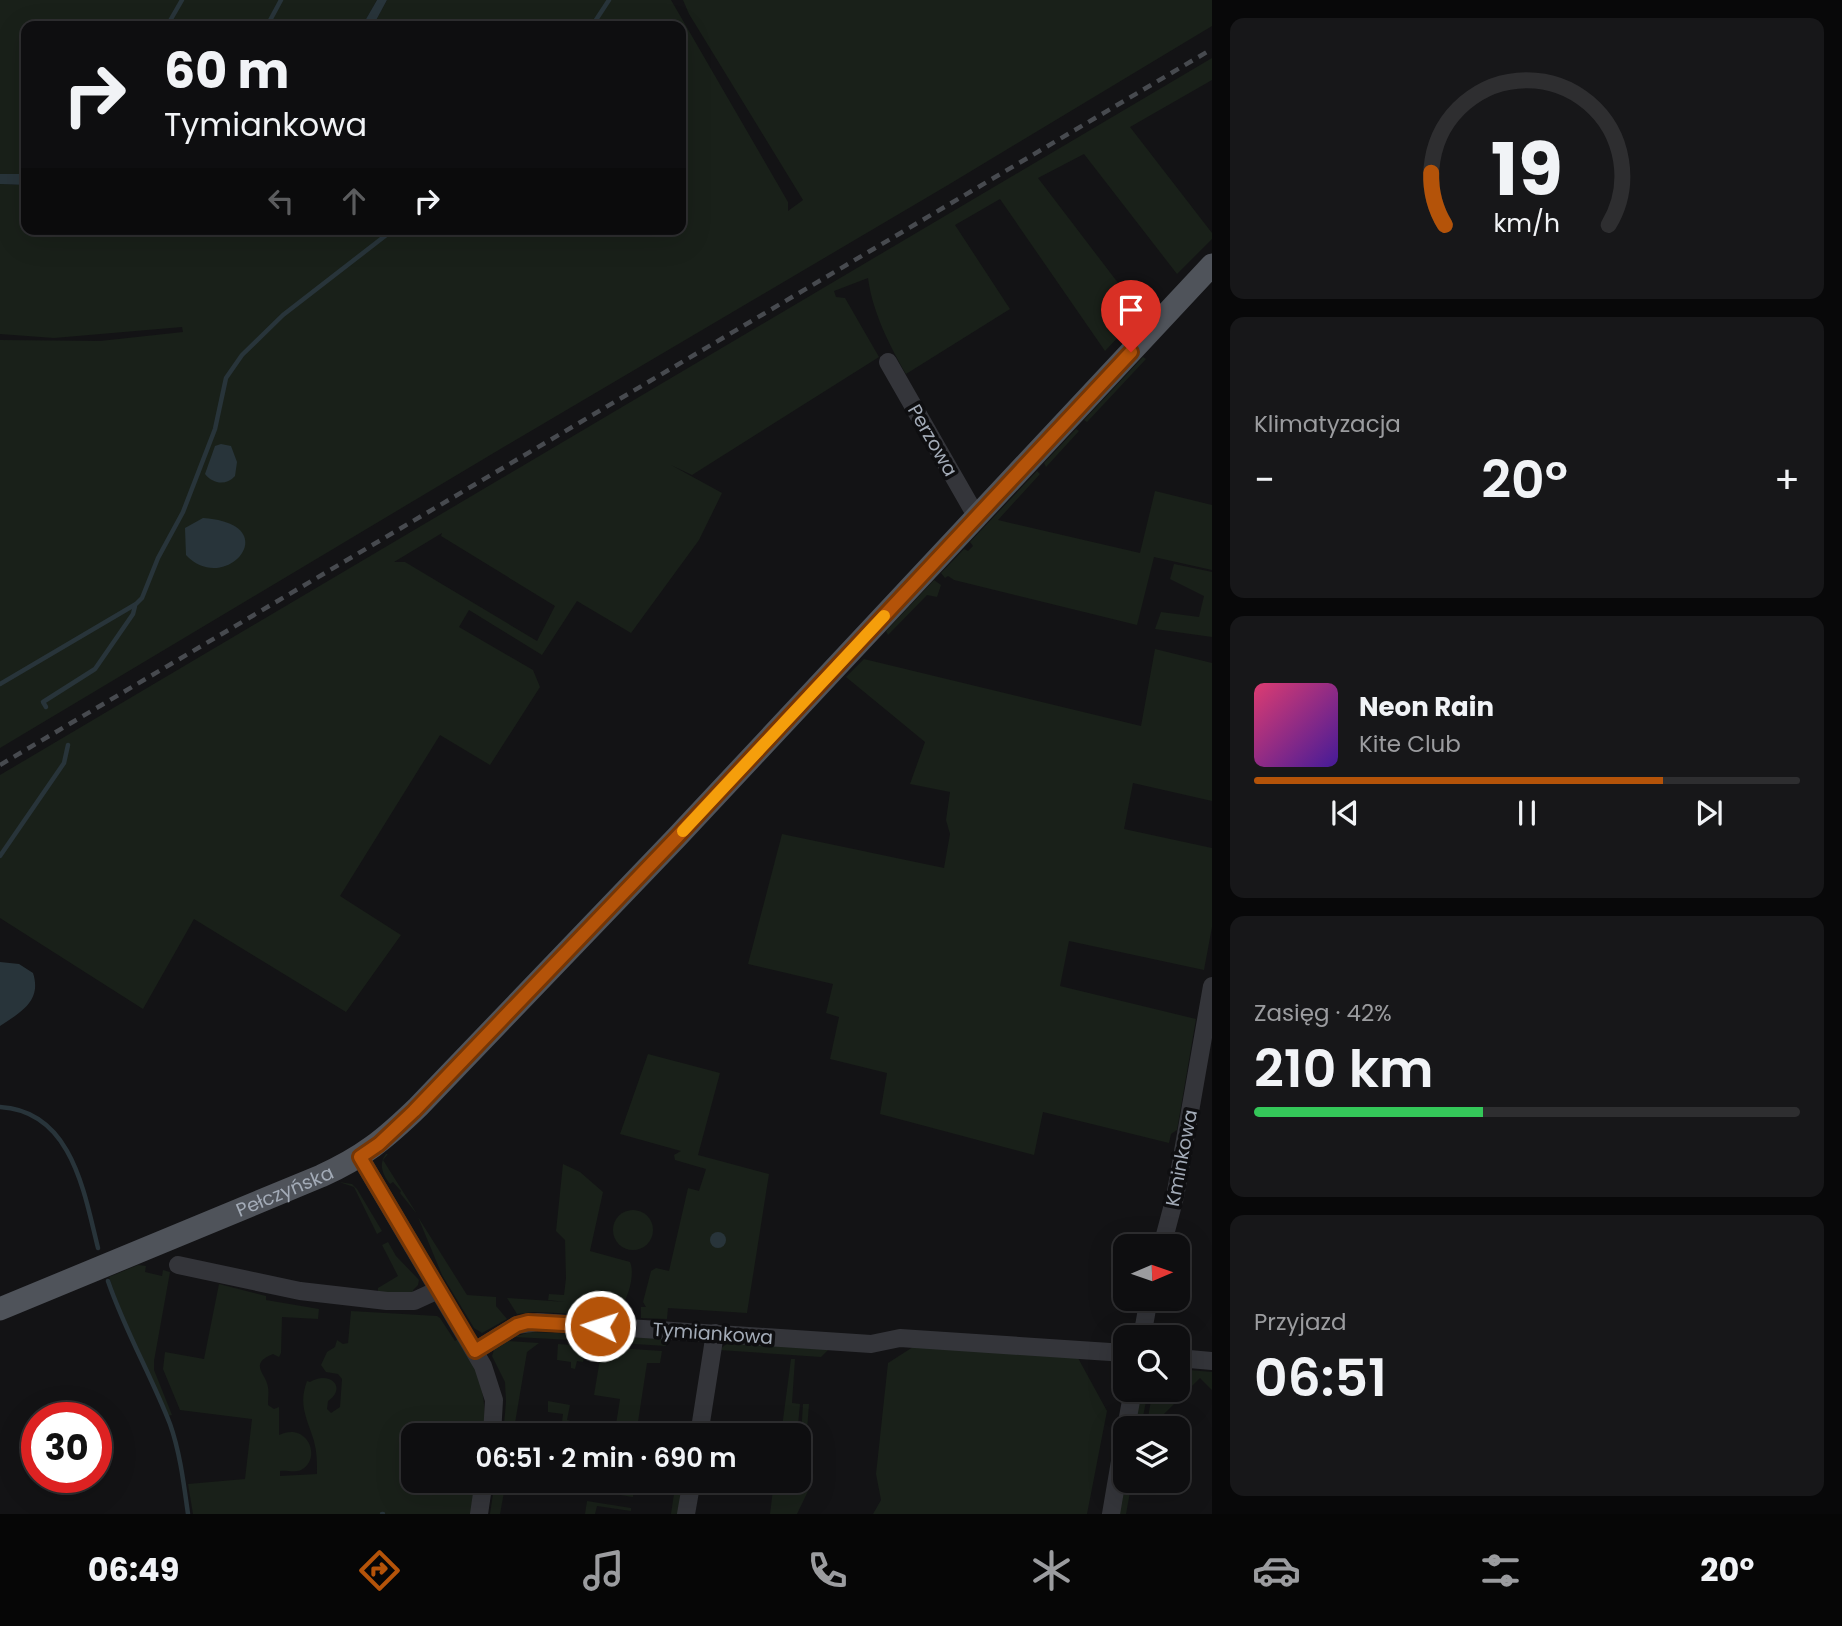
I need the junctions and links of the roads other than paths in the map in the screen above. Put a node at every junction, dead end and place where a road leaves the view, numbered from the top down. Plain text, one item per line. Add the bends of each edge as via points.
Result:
1 (1212, 265) edge
2 (888, 362) dead end
3 (980, 516) junction
4 (1212, 986) edge
5 (360, 1157) junction
6 (1165, 1234) edge
7 (178, 1265) dead end
8 (438, 1290) junction
9 (0, 1309) edge
10 (715, 1333) junction
11 (475, 1351) junction
12 (1113, 1352) edge
13 (1190, 1359) edge
14 (1212, 1361) edge
15 (493, 1423) edge
16 (701, 1423) edge
17 (482, 1493) edge
18 (690, 1493) edge
19 (1115, 1493) edge
20 (479, 1514) edge
21 (687, 1514) edge
22 (1111, 1514) edge

1 - 3 main road, Pełczyńska
2 - 3 street, Perzowa
3 - 5 main road, Pełczyńska via 425,1100
4 - 6 street, Kminkowa
5 - 8 street
5 - 9 main road, Pełczyńska
7 - 8 street via 300,1291 387,1301 417,1300
8 - 11 street
10 - 11 street, Tymiankowa via 528,1322
10 - 12 street, Tymiankowa via 871,1344 900,1338
10 - 16 street
11 - 15 street via 492,1389
13 - 14 street
17 - 20 street
18 - 21 street
19 - 22 street

